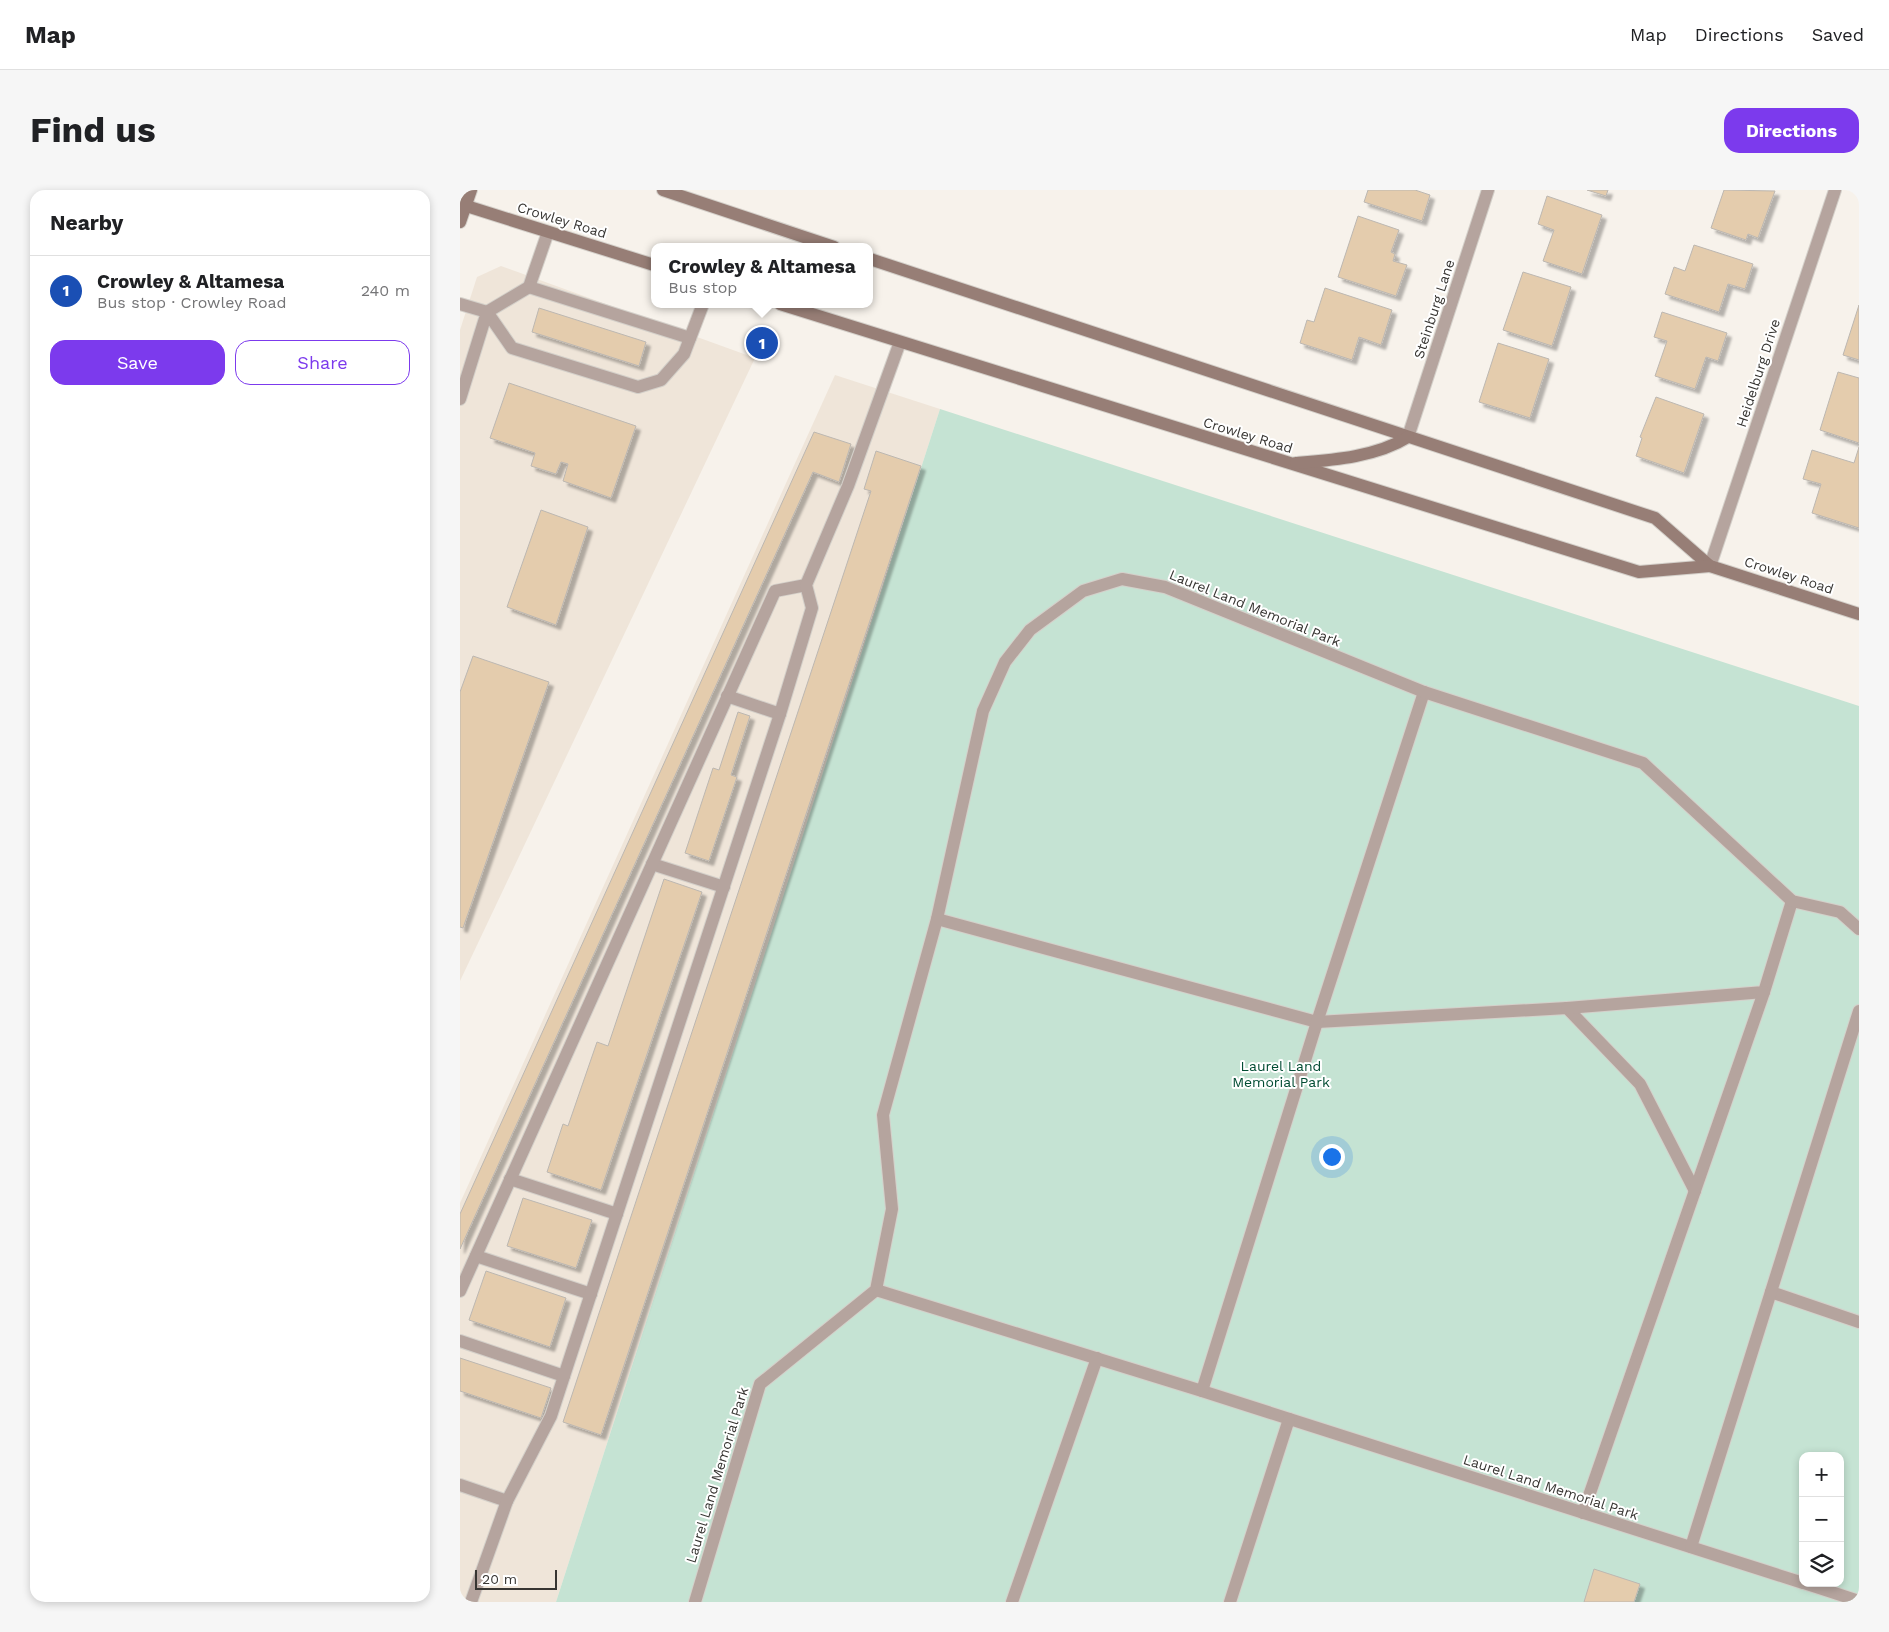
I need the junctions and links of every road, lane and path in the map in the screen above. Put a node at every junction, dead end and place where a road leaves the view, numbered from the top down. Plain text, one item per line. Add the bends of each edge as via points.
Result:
1 (471, 190) edge
2 (663, 190) edge
3 (1488, 190) edge
4 (1835, 190) edge
5 (463, 205) edge
6 (460, 222) edge
7 (548, 232) junction
8 (822, 243) edge
9 (873, 260) edge
10 (651, 264) edge
11 (528, 287) junction
12 (460, 304) edge
13 (701, 308) edge
14 (793, 308) edge
15 (487, 312) junction
16 (690, 338) junction
17 (900, 342) junction
18 (460, 399) edge
19 (1408, 437) junction
20 (1288, 464) junction
21 (1710, 566) junction
22 (806, 585) junction
23 (1859, 614) edge
24 (1424, 692) junction
25 (727, 696) junction
26 (780, 714) junction
27 (652, 864) junction
28 (724, 886) junction
29 (1792, 901) junction
30 (936, 919) junction
31 (1859, 929) edge
32 (1764, 992) junction
33 (1567, 1008) junction
34 (1859, 1011) edge
35 (1317, 1022) junction
36 (510, 1179) junction
37 (1695, 1191) junction
38 (616, 1214) junction
39 (476, 1256) junction
40 (876, 1290) junction
41 (460, 1291) edge
42 (1771, 1292) junction
43 (591, 1294) junction
44 (1859, 1322) edge
45 (460, 1342) edge
46 (1097, 1358) junction
47 (564, 1376) junction
48 (1202, 1391) junction
49 (1289, 1419) junction
50 (460, 1485) edge
51 (507, 1501) junction
52 (1583, 1513) junction
53 (1691, 1547) junction
54 (1799, 1581) edge
55 (1816, 1587) edge
56 (1859, 1601) edge
57 (471, 1602) edge
58 (695, 1602) edge
59 (1012, 1602) edge
60 (1230, 1602) edge

1 - 5 main road
2 - 8 main road
3 - 19 street, Steinburg Lane
4 - 21 street, Heidelburg Drive
5 - 6 main road
5 - 7 main road, Crowley Road
7 - 10 main road, Crowley Road
7 - 11 street
9 - 19 main road, Crowley Road
11 - 15 street
11 - 16 street
12 - 15 street
13 - 16 street
14 - 17 main road, Crowley Road
15 - 16 street via 512,348 638,387 661,380 684,354
15 - 18 street
17 - 20 main road, Crowley Road
17 - 22 street via 848,486
19 - 20 main road via 1393,446 1374,451
19 - 21 main road, Crowley Road via 1655,518
20 - 21 main road, Crowley Road via 1639,572
21 - 23 main road, Crowley Road
22 - 25 street via 774,591
22 - 26 street via 812,608
24 - 29 street, Laurel Land Memorial Park via 1643,763
24 - 30 street, Laurel Land Memorial Park via 1165,588 1122,579 1083,592 1030,630 1005,662 983,711
24 - 35 street
25 - 26 street
25 - 27 street
26 - 28 street
27 - 28 street
27 - 36 street
28 - 38 street
29 - 31 street, Laurel Land Memorial Park via 1840,912
29 - 32 street
30 - 35 street
30 - 40 street, Laurel Land Memorial Park via 883,1115 892,1209
32 - 33 street
32 - 37 street
33 - 35 street
33 - 37 street via 1640,1084
34 - 42 street
35 - 48 street
36 - 38 street
36 - 39 street
37 - 52 street
38 - 43 street
39 - 41 street
39 - 43 street
40 - 46 street, Laurel Land Memorial Park
40 - 58 street, Laurel Land Memorial Park via 760,1384
42 - 44 street
42 - 53 street
43 - 47 street
45 - 47 street
46 - 48 street, Laurel Land Memorial Park
46 - 59 street
47 - 51 street via 551,1416
48 - 49 street, Laurel Land Memorial Park
49 - 52 street, Laurel Land Memorial Park
49 - 60 street
50 - 51 street
51 - 57 street
52 - 53 street, Laurel Land Memorial Park
53 - 54 street, Laurel Land Memorial Park
55 - 56 street, Laurel Land Memorial Park

